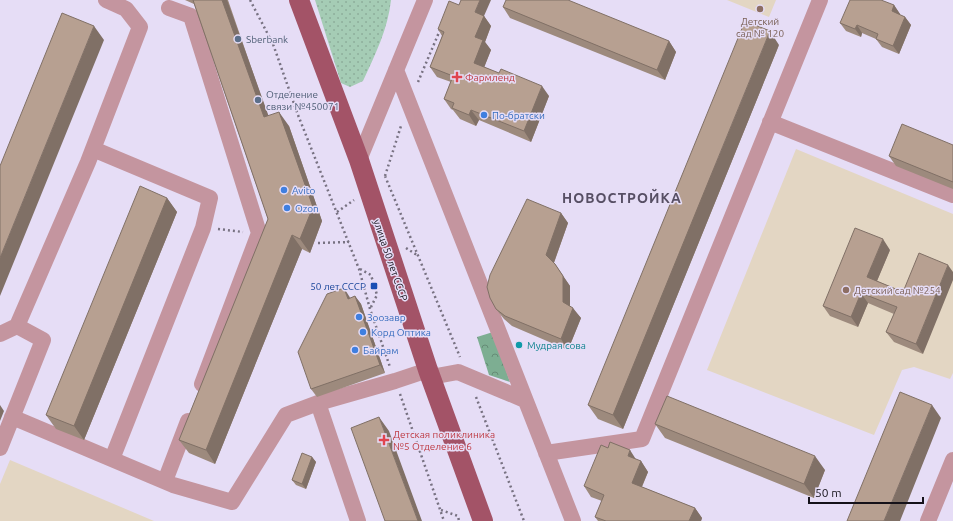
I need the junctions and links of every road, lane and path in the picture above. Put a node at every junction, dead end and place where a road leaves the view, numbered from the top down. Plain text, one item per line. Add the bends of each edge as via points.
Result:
1 (106, 0) edge
2 (250, 0) edge
3 (299, 0) edge
4 (425, 0) edge
5 (820, 0) edge
6 (169, 8) dead end
7 (396, 70) junction
8 (770, 122) junction
9 (93, 149) junction
10 (359, 160) junction
11 (385, 176) dead end
12 (953, 196) edge
13 (204, 228) junction
14 (259, 234) junction
15 (349, 242) junction
16 (318, 243) dead end
17 (359, 269) junction
18 (370, 309) junction
19 (18, 326) junction
20 (0, 334) edge
21 (430, 373) junction
22 (468, 376) junction
23 (395, 381) junction
24 (525, 400) junction
25 (318, 403) junction
26 (12, 416) junction
27 (0, 448) edge
28 (546, 453) junction
29 (112, 459) junction
30 (953, 460) edge
31 (165, 481) junction
32 (440, 510) junction
33 (358, 521) edge
34 (444, 521) edge
35 (459, 521) edge
36 (483, 521) edge
37 (524, 521) edge
38 (573, 521) edge
39 (928, 521) edge

1 - 9 street via 126,9 140,27
2 - 15 path via 273,44 298,115
3 - 10 main road, улица 50 лет СССР
4 - 7 street
5 - 8 street
6 - 14 street via 191,16
7 - 10 street
7 - 24 street
8 - 12 street
8 - 28 street via 642,439
9 - 13 street via 210,198
9 - 19 street
10 - 21 main road, улица 50 лет СССР
11 - 22 path
13 - 14 path
13 - 29 street
14 - 31 street
15 - 16 path
15 - 17 path
17 - 18 path
17 - 18 path via 371,275 377,296
18 - 23 path
19 - 20 street
19 - 26 street via 43,340
21 - 22 street via 458,372
21 - 23 street
21 - 36 main road, улица 50 лет СССР
22 - 24 street
22 - 37 path
23 - 25 street
23 - 32 path
24 - 28 street
25 - 31 street via 286,415 232,502
25 - 33 street
26 - 27 street
26 - 29 street
28 - 38 street
29 - 31 street
30 - 39 street
32 - 34 path
32 - 35 path via 458,516

